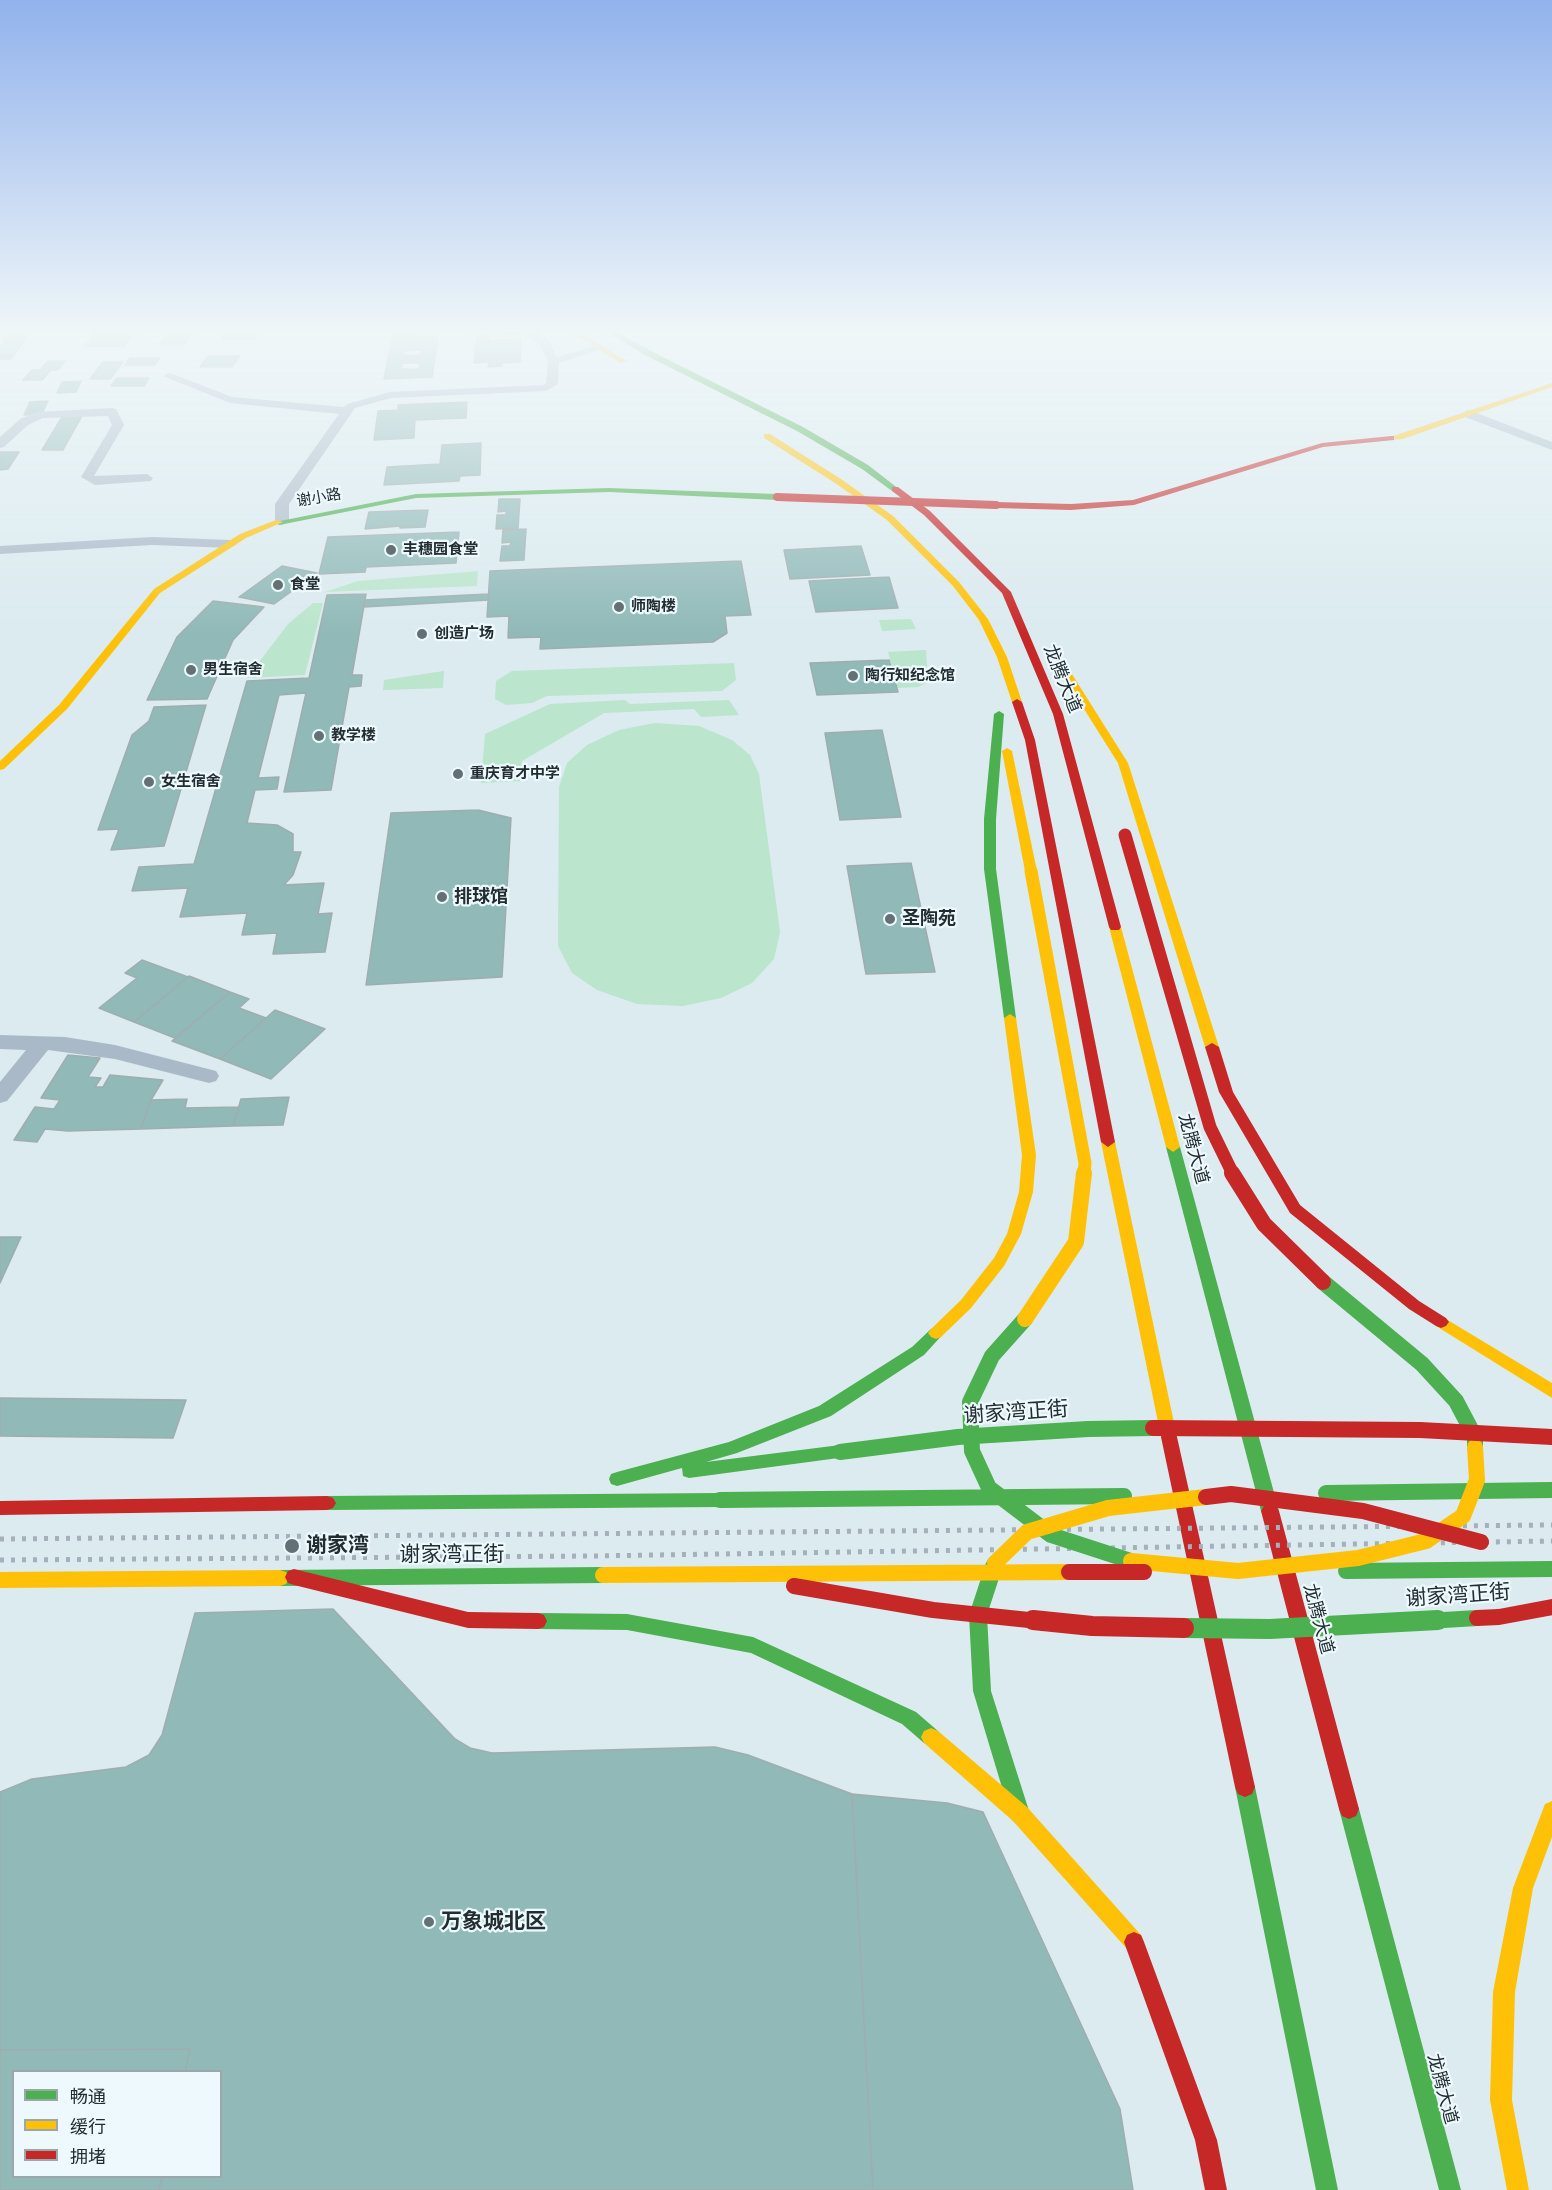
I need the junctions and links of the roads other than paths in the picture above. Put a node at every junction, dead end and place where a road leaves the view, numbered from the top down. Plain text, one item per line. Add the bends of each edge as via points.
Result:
1 (115, 430) edge
2 (333, 430) edge
3 (802, 430) edge
4 (1420, 430) edge
5 (1511, 430) edge
6 (757, 431) dead end
7 (5, 435) edge
8 (0, 444) edge
9 (1552, 446) edge
10 (147, 478) dead end
11 (282, 521) junction
12 (230, 544) junction
13 (0, 550) edge
14 (1006, 592) junction
15 (1034, 620) dead end
16 (1002, 657) junction
17 (1063, 666) junction
18 (1000, 703) junction
19 (1058, 714) junction
20 (1103, 759) dead end
21 (0, 767) edge
22 (1124, 829) dead end
23 (0, 1042) edge
24 (42, 1044) junction
25 (208, 1076) dead end
26 (0, 1096) edge
27 (1552, 1391) edge
28 (1552, 1437) edge
29 (570, 1487) dead end
30 (1552, 1490) edge
31 (1232, 1494) junction
32 (487, 1500) junction
33 (0, 1508) edge
34 (1552, 1569) edge
35 (1238, 1571) junction
36 (723, 1574) junction
37 (294, 1576) junction
38 (0, 1580) edge
39 (1552, 1607) edge
40 (1552, 1619) edge
41 (1552, 1811) edge
42 (1020, 1814) junction
43 (1216, 2190) edge
44 (1327, 2190) edge
45 (1450, 2190) edge
46 (1518, 2190) edge

1 - 10 street via 87,477 95,481
2 - 11 street via 282,504
3 - 14 main road, 龙腾大道 via 865,467 927,513
4 - 11 main road, 谢小路, bridge via 1400,437 1322,445 1134,502 1071,507 609,490 416,496
5 - 9 street
6 - 16 main road via 792,450 890,518 956,584 983,619
7 - 8 street
11 - 12 main road, 谢小路
12 - 13 street via 152,541
12 - 21 main road, 谢小路 via 157,591 63,707
14 - 15 main road
14 - 19 main road, 龙腾大道
16 - 18 main road
16 - 44 main road via 1030,740 1127,1240 1268,1895
17 - 19 main road
17 - 20 main road
17 - 27 main road via 1123,763 1226,1092 1294,1209 1414,1305
18 - 28 main road, 谢家湾正街, bridge via 990,819 990,869 1029,1155 1026,1192 1014,1234 999,1262 966,1304 918,1351 825,1411 731,1448 611,1480 958,1437 1099,1429 1420,1430
18 - 35 main road, bridge via 1085,1163 1076,1242 1034,1308 992,1356 970,1402 972,1451 989,1488 1051,1535 1124,1560
19 - 45 main road, 龙腾大道
22 - 35 main road, bridge via 1210,1127 1233,1175 1264,1224 1314,1275 1422,1364 1455,1401 1475,1437 1477,1480 1463,1516 1426,1541 1358,1558
23 - 24 street
24 - 25 street via 115,1052
24 - 26 street
29 - 32 main road
30 - 31 main road, bridge
31 - 32 main road, bridge
31 - 40 main road, bridge via 1363,1511 1489,1550 1533,1591
31 - 42 main road, bridge via 1108,1508 1027,1532 995,1563 978,1615 982,1691
32 - 33 main road
34 - 35 main road, 谢家湾正街, bridge
35 - 36 main road, 谢家湾正街, bridge
36 - 37 main road, 谢家湾正街, bridge
36 - 39 main road, 谢家湾正街, bridge via 933,1610 1092,1626 1270,1629 1499,1617
37 - 38 main road, 谢家湾正街
37 - 42 main road via 468,1620 627,1622 753,1645 909,1718
41 - 46 main road via 1523,1888 1503,1992 1501,2100
42 - 43 main road via 1135,1943 1206,2140

